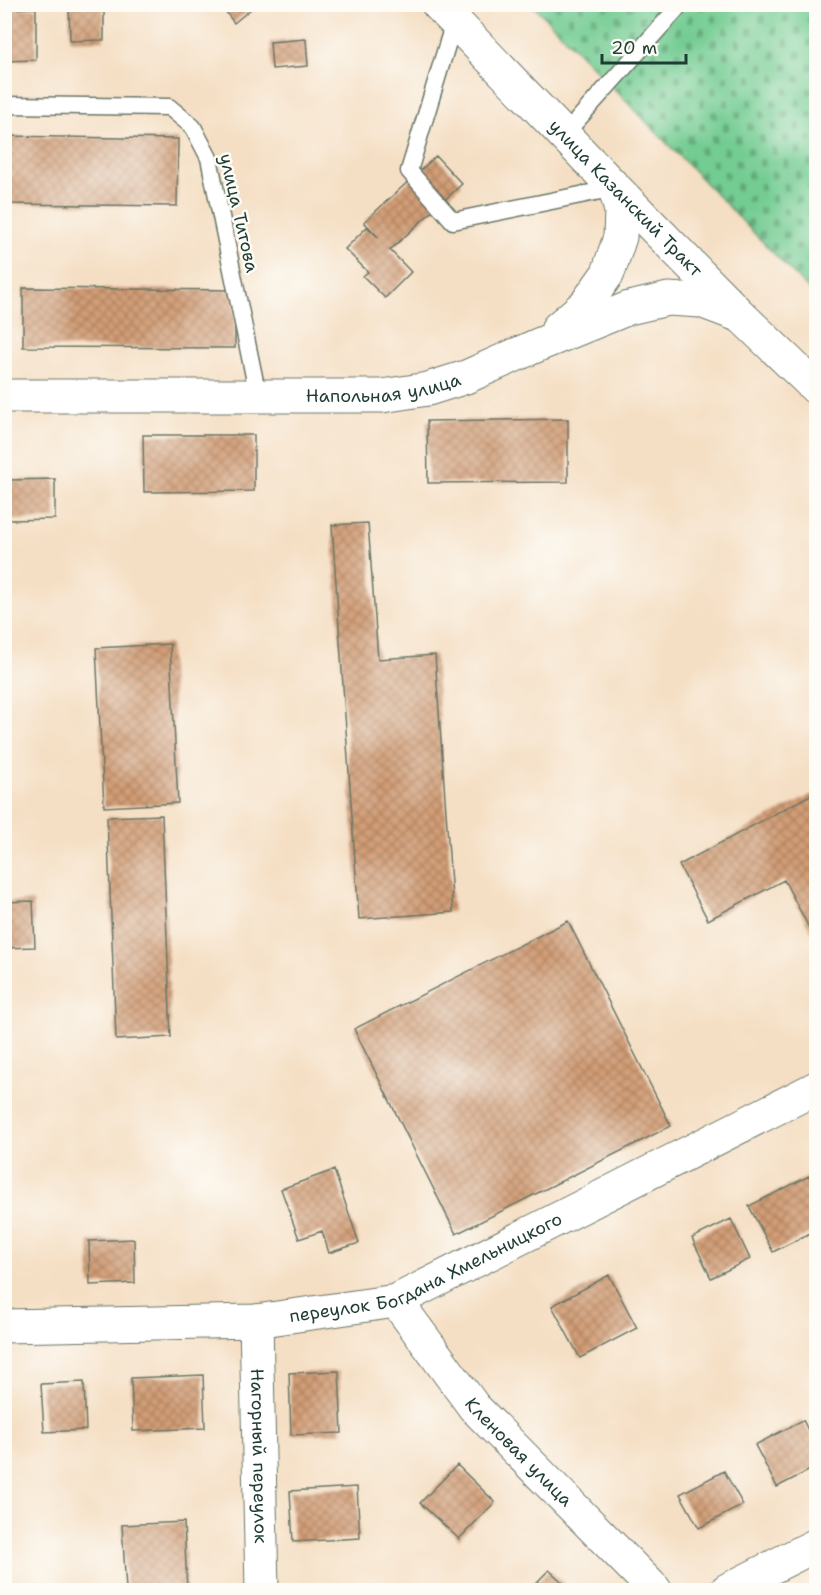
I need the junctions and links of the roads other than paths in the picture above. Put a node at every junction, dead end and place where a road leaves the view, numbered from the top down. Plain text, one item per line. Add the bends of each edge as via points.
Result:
1 (681, 4) edge
2 (446, 13) edge
3 (4, 105) edge
4 (564, 135) junction
5 (615, 189) junction
6 (741, 316) junction
7 (538, 345) junction
8 (816, 388) edge
9 (4, 396) edge
10 (258, 396) junction
11 (816, 1088) edge
12 (396, 1301) junction
13 (256, 1321) junction
14 (4, 1326) edge
15 (816, 1545) edge
16 (262, 1590) edge
17 (655, 1590) edge
18 (727, 1590) edge

1 - 4 lane
2 - 4 street, улица Казанский Тракт
2 - 5 lane via 409,171 453,221
3 - 10 lane, улица Титова via 169,108 193,127 209,158
4 - 5 street, улица Казанский Тракт
5 - 6 street, улица Казанский Тракт
5 - 7 street via 621,211 620,237 608,273 586,304
6 - 7 street, Напольная улица via 701,301 668,298 629,308
6 - 8 street, улица Казанский Тракт
7 - 10 street, Напольная улица via 466,377 428,388 382,396
9 - 10 street, Напольная улица
11 - 12 street, переулок Богдана Хмельницкого
12 - 13 street, переулок Богдана Хмельницкого
12 - 17 street, Кленовая улица via 474,1407
13 - 14 street, переулок Богдана Хмельницкого
13 - 16 street, Нагорный переулок
15 - 18 street

